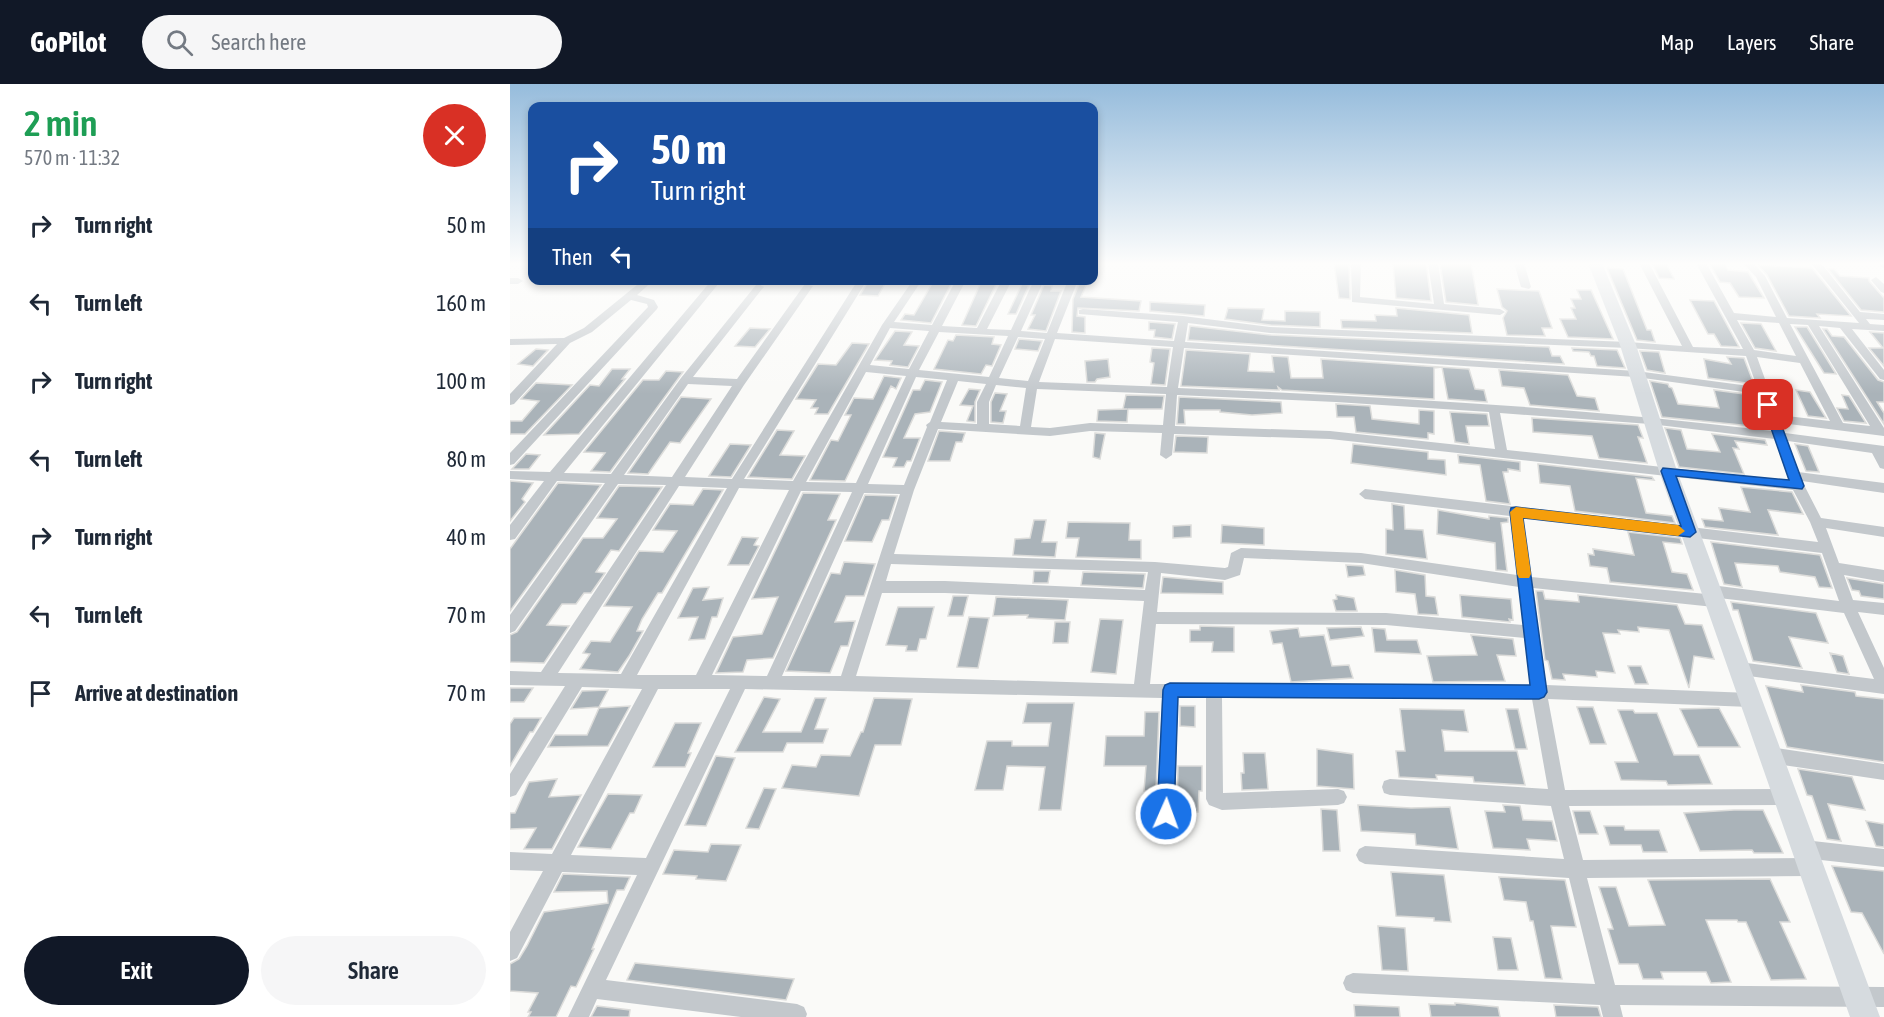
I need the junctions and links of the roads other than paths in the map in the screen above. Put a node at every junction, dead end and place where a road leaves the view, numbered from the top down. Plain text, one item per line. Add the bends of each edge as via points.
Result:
1 (619, 307) edge
2 (653, 307) edge
3 (694, 307) edge
4 (744, 307) edge
5 (794, 307) edge
6 (846, 307) edge
7 (900, 307) edge
8 (948, 307) edge
9 (993, 307) edge
10 (1027, 307) edge
11 (1062, 307) edge
12 (1433, 307) edge
13 (1439, 307) joint
14 (1613, 307) edge
15 (1667, 307) edge
16 (1725, 307) edge
17 (1776, 307) edge
18 (1851, 307) edge
19 (1083, 312) dead end
20 (1500, 312) dead end
21 (1858, 315) junction
22 (1730, 316) junction
23 (1884, 317) edge
24 (1183, 319) junction
25 (1783, 320) junction
26 (1812, 322) junction
27 (887, 325) junction
28 (1844, 326) junction
29 (1867, 327) junction
30 (938, 328) junction
31 (1884, 328) edge
32 (981, 331) junction
33 (1014, 334) junction
34 (1051, 336) junction
35 (566, 341) junction
36 (515, 342) edge
37 (1178, 345) junction
38 (1628, 345) junction
39 (1689, 350) junction
40 (510, 351) edge
41 (1476, 351) junction
42 (1750, 353) junction
43 (1804, 360) junction
44 (863, 368) junction
45 (912, 374) junction
46 (1636, 374) junction
47 (954, 376) junction
48 (1884, 377) edge
49 (685, 380) junction
50 (992, 381) junction
51 (740, 383) junction
52 (1032, 385) junction
53 (1763, 391) junction
54 (1172, 392) junction
55 (510, 401) edge
56 (1494, 410) junction
57 (1773, 418) junction
58 (1650, 420) junction
59 (932, 425) junction
60 (1839, 427) junction
61 (983, 428) junction
62 (1169, 429) junction
63 (1025, 430) junction
64 (1881, 431) edge
65 (1780, 436) junction
66 (1880, 449) edge
67 (1502, 453) junction
68 (1166, 455) dead end
69 (510, 461) edge
70 (1884, 465) edge
71 (1668, 471) junction
72 (510, 476) edge
73 (554, 476) junction
74 (614, 479) junction
75 (676, 481) junction
76 (1795, 481) junction
77 (735, 484) junction
78 (797, 486) junction
79 (860, 488) junction
80 (1884, 488) edge
81 (908, 490) junction
82 (1365, 494) dead end
83 (1516, 512) junction
84 (1817, 522) junction
85 (1690, 532) junction
86 (1884, 532) edge
87 (510, 535) edge
88 (1827, 548) junction
89 (886, 559) junction
90 (1155, 567) junction
91 (1835, 568) junction
92 (1884, 576) edge
93 (1525, 582) junction
94 (877, 587) junction
95 (1152, 596) junction
96 (1713, 596) junction
97 (1848, 606) junction
98 (1884, 609) edge
99 (1149, 618) junction
100 (510, 627) edge
101 (1532, 632) junction
102 (1739, 669) junction
103 (510, 678) edge
104 (545, 679) junction
105 (578, 680) junction
106 (625, 681) junction
107 (654, 682) junction
108 (701, 682) junction
109 (741, 682) junction
110 (771, 683) junction
111 (846, 683) junction
112 (1884, 686) edge
113 (1170, 690) junction
114 (1141, 691) junction
115 (1214, 691) junction
116 (1539, 692) junction
117 (1750, 700) junction
118 (1770, 755) junction
119 (1884, 772) edge
120 (1390, 787) dead end
121 (510, 789) edge
122 (1338, 796) dead end
123 (1785, 797) junction
124 (1558, 798) junction
125 (1166, 814) dead end
126 (1365, 855) dead end
127 (1807, 858) junction
128 (1884, 858) edge
129 (510, 861) edge
130 (556, 863) junction
131 (651, 867) junction
132 (1575, 869) junction
133 (510, 951) edge
134 (1353, 983) dead end
135 (591, 988) junction
136 (1607, 995) junction
137 (1884, 997) edge
138 (1861, 1007) edge
139 (797, 1014) dead end
140 (578, 1017) edge
141 (1613, 1017) edge

1 - 35 street
2 - 69 street
3 - 73 street
4 - 49 street
5 - 51 street
6 - 77 street
7 - 27 street
8 - 30 street
9 - 32 street
10 - 33 street
11 - 34 street
12 - 13 street
13 - 20 street
14 - 38 street
15 - 39 street
16 - 22 street
17 - 25 street
18 - 21 street
19 - 24 street
21 - 23 street
21 - 29 street
22 - 25 street
22 - 42 street
24 - 37 street
24 - 41 street
25 - 26 street
25 - 43 street
26 - 28 street
26 - 64 street
27 - 30 street
27 - 44 street
28 - 29 street
28 - 48 street
29 - 31 street
30 - 32 street
30 - 45 street
32 - 33 street
33 - 34 street
33 - 50 street
34 - 37 street
34 - 52 street
35 - 36 street
35 - 55 street
36 - 40 street
37 - 41 street
37 - 54 street
38 - 39 street
38 - 41 street
38 - 46 street
39 - 42 street
41 - 46 street
42 - 43 street
42 - 53 street
43 - 60 street
44 - 45 street
44 - 78 street
45 - 47 street
45 - 79 street
46 - 53 street
46 - 58 street
47 - 50 street
47 - 59 street
49 - 51 street
49 - 74 street
50 - 52 street
50 - 61 street via 983,402
51 - 75 street
52 - 54 street
52 - 63 street
53 - 57 street
54 - 56 street via 1336,398
54 - 62 street
56 - 58 street
56 - 67 street
57 - 60 street
57 - 65 street
58 - 65 street
58 - 71 street
59 - 61 street
59 - 81 street
60 - 64 street
61 - 63 street
62 - 63 street
62 - 67 street via 1330,435
62 - 68 street
65 - 66 street
65 - 76 street
66 - 70 street
67 - 71 street
71 - 76 street
71 - 85 street
72 - 73 street
73 - 74 street
73 - 87 street
74 - 75 street
74 - 100 street
75 - 77 street
75 - 104 street
76 - 80 street
76 - 84 street
77 - 78 street
77 - 106 street
78 - 79 street
78 - 108 street
79 - 81 street
79 - 110 street
81 - 89 street
82 - 83 street
83 - 85 street
83 - 93 street
84 - 86 street
84 - 88 street
85 - 88 street
85 - 96 street
88 - 91 street
89 - 90 street
89 - 94 street
90 - 93 street via 1225,574 1235,571 1236,557 1241,553 1366,558
90 - 95 street
91 - 92 street
91 - 97 street
93 - 96 street
93 - 101 street
94 - 95 street via 945,586
94 - 111 street
95 - 99 street
96 - 97 street
96 - 102 street
97 - 98 street
97 - 112 street
99 - 101 street via 1366,619
99 - 114 street
101 - 116 street
102 - 112 street
102 - 117 street
103 - 104 street
104 - 105 street
105 - 106 street
105 - 121 street
106 - 107 street
107 - 108 street
107 - 130 street
108 - 109 street
109 - 110 street
109 - 131 street
110 - 111 street
111 - 114 street
113 - 114 street
113 - 115 street
113 - 125 street
115 - 116 street
115 - 122 street via 1215,799 1222,802
116 - 117 street
116 - 124 street
117 - 118 street
118 - 119 street
118 - 123 street
120 - 124 street
123 - 124 street
123 - 127 street
124 - 132 street
126 - 132 street
127 - 128 street
127 - 132 street
127 - 138 street
129 - 130 street
130 - 131 street
130 - 133 street
131 - 135 street
132 - 136 street
134 - 136 street
135 - 139 street
135 - 140 street
136 - 138 street
136 - 141 street
137 - 138 street

